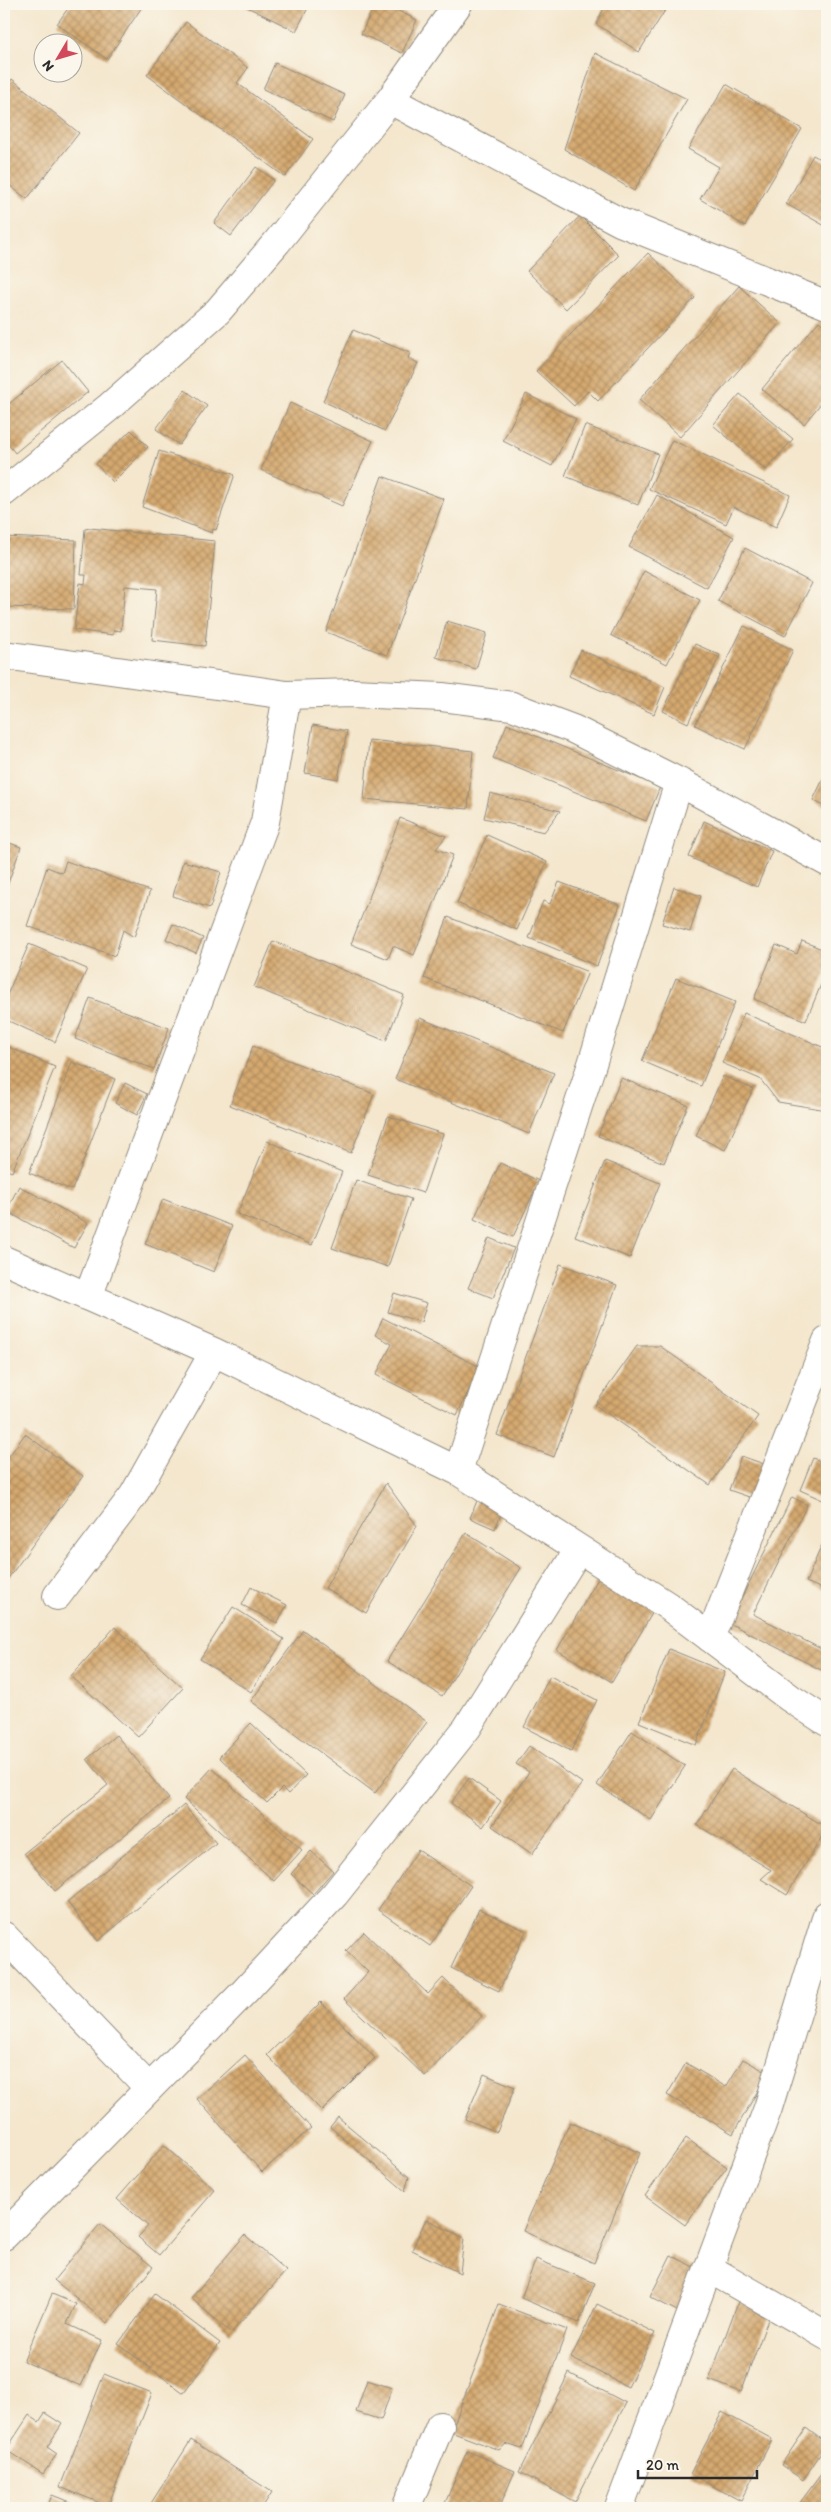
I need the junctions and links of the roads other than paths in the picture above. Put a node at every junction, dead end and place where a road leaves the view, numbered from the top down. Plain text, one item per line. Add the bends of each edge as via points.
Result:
1 (458, 4) edge
2 (390, 100) junction
3 (827, 305) edge
4 (4, 492) edge
5 (4, 655) edge
6 (287, 695) junction
7 (679, 782) junction
8 (827, 862) edge
9 (4, 1260) edge
10 (88, 1298) junction
11 (827, 1341) edge
12 (214, 1352) junction
13 (458, 1471) junction
14 (579, 1549) junction
15 (57, 1596) dead end
16 (710, 1638) junction
17 (827, 1722) edge
18 (827, 1915) edge
19 (4, 1936) edge
20 (148, 2087) junction
21 (4, 2236) edge
22 (708, 2268) junction
23 (827, 2336) edge
24 (440, 2426) dead end
25 (406, 2508) edge
26 (619, 2508) edge

1 - 2 street
2 - 3 street via 620,222
2 - 4 street via 218,311 108,408
5 - 6 street
6 - 7 street via 432,696 512,706 573,729
6 - 10 street via 265,822
7 - 8 street
7 - 13 street via 592,1064
9 - 10 street
10 - 12 street
11 - 16 street
12 - 13 street
12 - 15 street via 133,1496
13 - 14 street
14 - 16 street via 668,1606
14 - 20 street via 467,1728 335,1894
16 - 17 street
18 - 22 street via 768,2108
19 - 20 street
20 - 21 street
22 - 23 street
22 - 26 street
24 - 25 street

